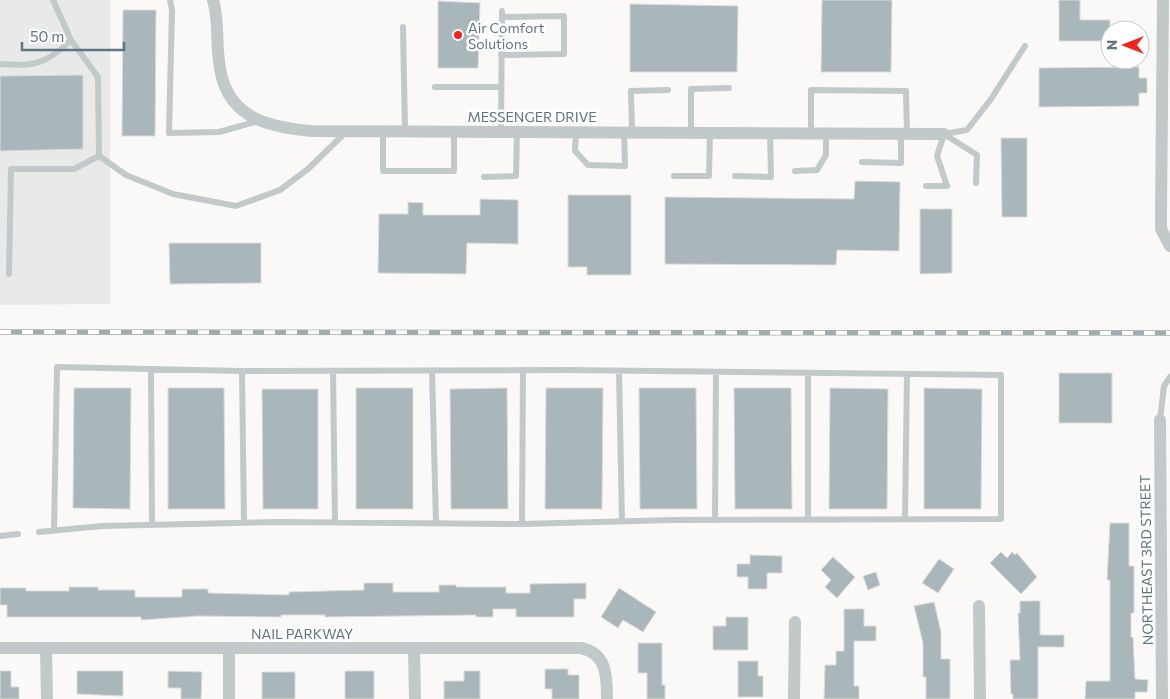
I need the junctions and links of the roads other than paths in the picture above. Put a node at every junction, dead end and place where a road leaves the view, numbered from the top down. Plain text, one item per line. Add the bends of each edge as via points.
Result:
1 (53, 0) edge
2 (170, 0) edge
3 (213, 0) edge
4 (1163, 0) edge
5 (403, 27) dead end
6 (71, 40) junction
7 (1025, 46) dead end
8 (501, 55) junction
9 (0, 64) edge
10 (435, 86) dead end
11 (501, 87) junction
12 (729, 88) dead end
13 (668, 90) dead end
14 (258, 121) junction
15 (346, 131) junction
16 (383, 131) junction
17 (405, 131) junction
18 (454, 131) junction
19 (501, 131) junction
20 (517, 131) junction
21 (576, 131) junction
22 (628, 131) junction
23 (691, 132) junction
24 (710, 132) junction
25 (770, 132) junction
26 (810, 133) junction
27 (826, 133) junction
28 (904, 134) junction
29 (944, 134) junction
30 (99, 156) junction
31 (862, 162) dead end
32 (795, 171) dead end
33 (674, 176) dead end
34 (735, 176) dead end
35 (484, 177) dead end
36 (976, 183) dead end
37 (926, 186) dead end
38 (1169, 245) edge
39 (9, 274) dead end
40 (151, 369) junction
41 (432, 370) junction
42 (522, 370) junction
43 (242, 371) junction
44 (333, 371) junction
45 (618, 371) junction
46 (716, 372) junction
47 (808, 373) junction
48 (907, 374) junction
49 (1170, 377) edge
50 (1160, 420) joint
51 (905, 519) junction
52 (715, 520) junction
53 (808, 520) junction
54 (335, 521) junction
55 (244, 522) junction
56 (436, 522) junction
57 (622, 522) junction
58 (522, 524) junction
59 (152, 525) junction
60 (54, 530) junction
61 (39, 532) dead end
62 (18, 534) dead end
63 (0, 536) edge
64 (979, 606) dead end
65 (794, 622) dead end
66 (0, 648) edge
67 (46, 648) junction
68 (229, 648) junction
69 (414, 648) junction
70 (46, 699) edge
71 (229, 699) edge
72 (415, 699) edge
73 (607, 699) edge
74 (794, 699) edge
75 (980, 699) edge
76 (1162, 699) edge

1 - 6 lane
2 - 14 lane via 169,133 219,132
3 - 14 street, MESSENGER DRIVE via 218,30 218,61 224,85 237,106
4 - 38 street via 1161,229
5 - 17 lane
6 - 9 lane via 54,57 26,66
6 - 30 lane via 98,77
7 - 29 lane via 967,130
8 - 8 lane via 502,14 564,16 564,54
8 - 11 lane
10 - 11 lane
11 - 19 lane
12 - 23 lane via 691,89
13 - 22 lane via 631,91
14 - 15 street, MESSENGER DRIVE via 290,129
15 - 16 street, MESSENGER DRIVE
15 - 30 lane via 308,169 280,190 236,206 173,194 126,176
16 - 17 street, MESSENGER DRIVE
16 - 18 lane via 383,171 454,171
17 - 18 street, MESSENGER DRIVE
18 - 19 street, MESSENGER DRIVE
19 - 20 street, MESSENGER DRIVE
20 - 21 street, MESSENGER DRIVE
20 - 35 lane via 516,176
21 - 22 street, MESSENGER DRIVE
21 - 22 lane via 575,151 588,165 625,166
22 - 23 street, MESSENGER DRIVE
23 - 24 street, MESSENGER DRIVE
24 - 25 street, MESSENGER DRIVE
24 - 33 lane via 709,176
25 - 26 street, MESSENGER DRIVE
25 - 34 lane via 771,177
26 - 27 street, MESSENGER DRIVE
26 - 28 lane via 811,90 906,91
27 - 28 street, MESSENGER DRIVE
27 - 32 lane via 826,156 817,170
28 - 29 street, MESSENGER DRIVE
28 - 31 lane via 901,163
29 - 36 lane via 977,156
29 - 37 lane via 937,156 947,186
30 - 39 lane via 74,168 11,168
40 - 43 lane
40 - 59 lane
40 - 60 lane via 57,368
41 - 42 lane
41 - 44 lane
41 - 56 lane
42 - 45 lane
42 - 58 lane
43 - 44 lane
43 - 55 lane
44 - 54 lane
45 - 46 lane
45 - 57 lane
46 - 47 lane
46 - 52 lane
47 - 48 lane
47 - 53 lane
48 - 51 lane
48 - 51 lane via 1001,375 1001,519
49 - 50 lane via 1164,386
50 - 76 street, NORTHEAST 3RD STREET
51 - 53 lane
52 - 53 lane
52 - 57 lane
54 - 55 lane
54 - 56 lane
55 - 59 lane
56 - 58 lane
57 - 58 lane
59 - 60 lane
60 - 61 lane
62 - 63 lane
64 - 75 street
65 - 74 street
66 - 67 street, NAIL PARKWAY
67 - 68 street, NAIL PARKWAY
67 - 70 street
68 - 69 street, NAIL PARKWAY
68 - 71 street
69 - 72 street
69 - 73 street, NAIL PARKWAY via 590,650 600,658 605,671

